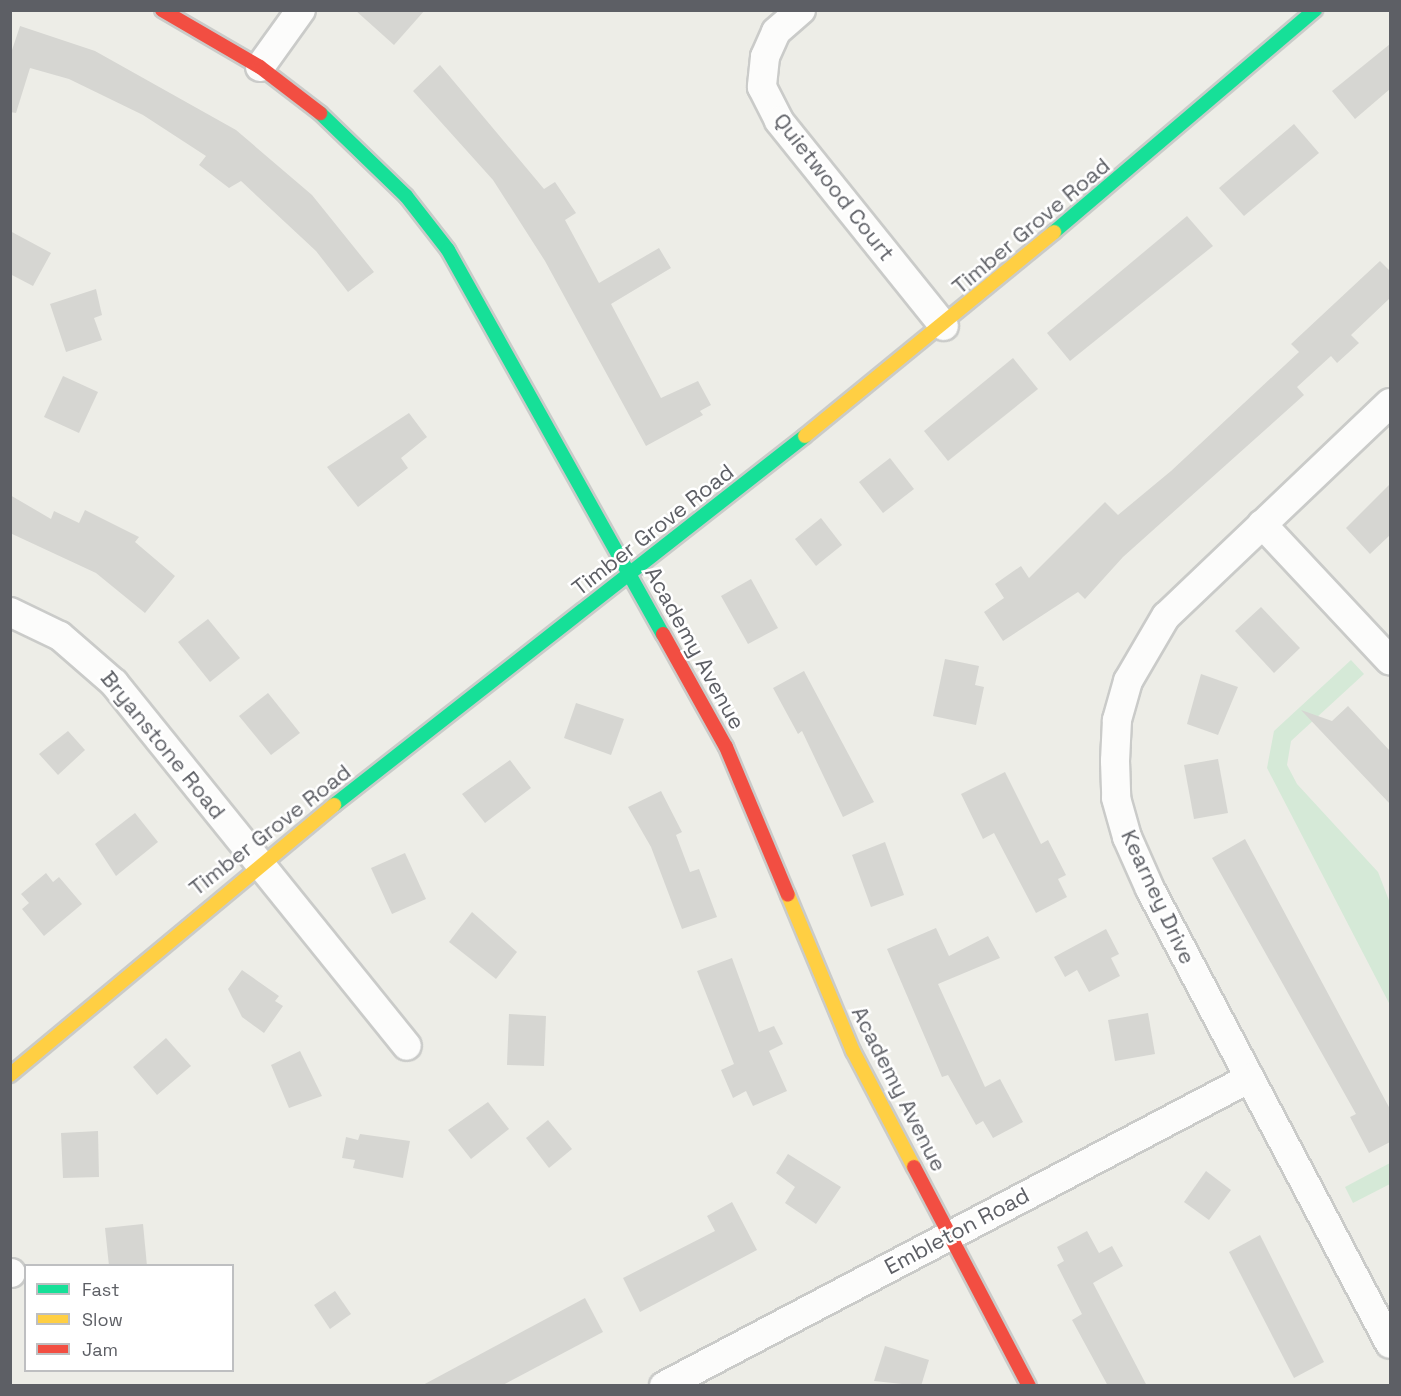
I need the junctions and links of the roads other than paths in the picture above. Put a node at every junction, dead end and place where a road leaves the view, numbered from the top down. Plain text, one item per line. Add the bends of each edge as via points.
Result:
1 (162, 10) edge
2 (301, 10) edge
3 (801, 10) edge
4 (1315, 10) edge
5 (260, 68) junction
6 (944, 326) junction
7 (1390, 403) edge
8 (1262, 524) junction
9 (630, 575) junction
10 (10, 612) edge
11 (1390, 661) edge
12 (260, 863) junction
13 (407, 1046) dead end
14 (10, 1075) edge
15 (1250, 1078) junction
16 (949, 1235) junction
17 (1390, 1344) edge
18 (664, 1386) edge
19 (1029, 1386) edge

1 - 5 street, Academy Avenue
2 - 5 street
3 - 6 street, Quietwood Court via 776,32 765,57 762,87 779,121
4 - 6 street, Timber Grove Road
5 - 9 street, Academy Avenue via 363,151 448,250
6 - 9 street, Timber Grove Road
7 - 8 street, Kearney Drive
8 - 11 street
8 - 15 street, Kearney Drive via 1204,575 1142,650 1117,720 1115,761 1116,798 1126,837
9 - 12 street, Timber Grove Road
9 - 16 street, Academy Avenue via 726,747 853,1051
10 - 12 street, Bryanstone Road via 87,655
12 - 13 street, Bryanstone Road
12 - 14 street, Timber Grove Road
15 - 16 street, Embleton Road
15 - 17 street, Kearney Drive
16 - 18 street, Embleton Road
16 - 19 street, Academy Avenue

